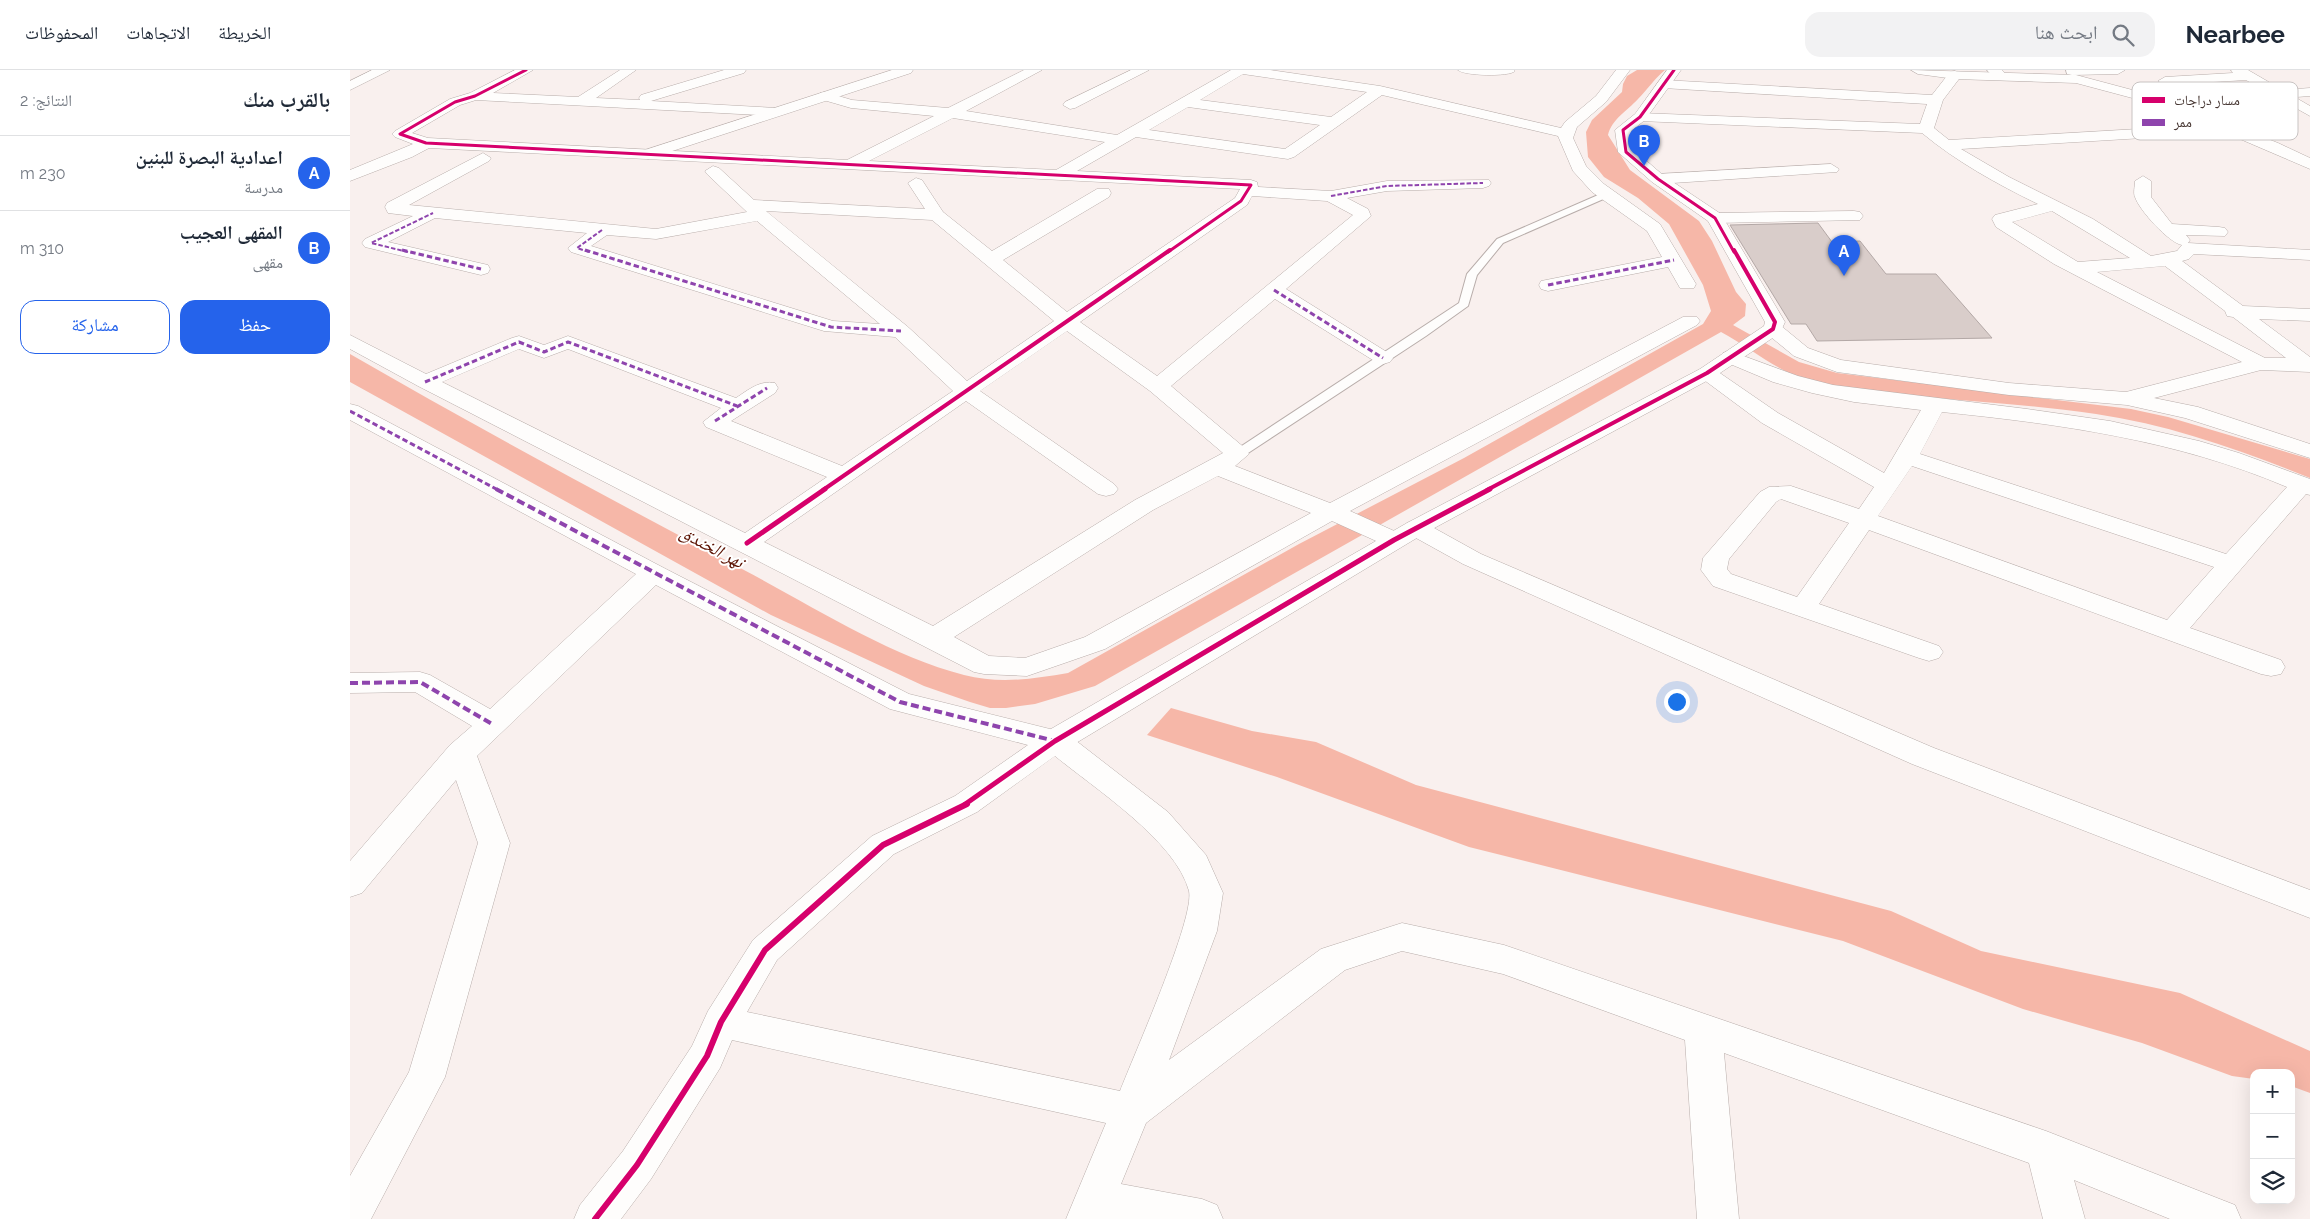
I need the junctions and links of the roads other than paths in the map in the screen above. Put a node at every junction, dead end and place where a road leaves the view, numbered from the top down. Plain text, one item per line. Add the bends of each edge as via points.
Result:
1 (383, 70) edge
2 (526, 70) edge
3 (629, 70) edge
4 (739, 70) edge
5 (906, 70) edge
6 (1035, 70) edge
7 (1142, 70) edge
8 (1241, 70) edge
9 (1306, 70) edge
10 (1466, 70) edge
11 (1623, 70) edge
12 (1674, 70) edge
13 (1918, 70) edge
14 (2118, 70) edge
15 (1508, 72) dead end
16 (1997, 73) edge
17 (2073, 73) edge
18 (2243, 73) edge
19 (1955, 76) junction
20 (1289, 77) junction
21 (2164, 81) dead end
22 (2258, 82) edge
23 (1663, 84) junction
24 (350, 86) edge
25 (1380, 90) junction
26 (2132, 92) edge
27 (476, 96) junction
28 (825, 96) junction
29 (1936, 100) junction
30 (580, 102) junction
31 (1186, 102) junction
32 (628, 104) junction
33 (1070, 105) dead end
34 (2298, 105) edge
35 (777, 112) junction
36 (2310, 112) edge
37 (950, 113) junction
38 (1640, 117) junction
39 (1334, 122) junction
40 (1926, 129) junction
41 (1134, 132) junction
42 (1565, 133) junction
43 (2132, 136) edge
44 (1119, 140) junction
45 (2256, 140) edge
46 (426, 143) junction
47 (1944, 145) junction
48 (2281, 150) junction
49 (2310, 151) edge
50 (406, 154) junction
51 (648, 154) junction
52 (483, 158) junction
53 (850, 164) junction
54 (2310, 164) edge
55 (630, 166) junction
56 (1831, 169) dead end
57 (713, 171) junction
58 (1059, 175) junction
59 (350, 176) edge
60 (1658, 179) junction
61 (2143, 181) dead end
62 (916, 183) junction
63 (1483, 183) dead end
64 (1103, 193) junction
65 (1246, 193) junction
66 (1605, 195) junction
67 (1162, 196) dead end
68 (1331, 196) junction
69 (1211, 199) dead end
70 (2052, 206) junction
71 (755, 210) junction
72 (433, 213) junction
73 (937, 215) junction
74 (1854, 216) dead end
75 (1715, 218) junction
76 (2167, 229) junction
77 (602, 230) junction
78 (2234, 233) dead end
79 (2189, 248) junction
80 (2310, 255) edge
81 (991, 260) junction
82 (1674, 260) junction
83 (2169, 260) junction
84 (2148, 262) junction
85 (2076, 268) junction
86 (481, 269) dead end
87 (1687, 284) dead end
88 (1548, 285) dead end
89 (1274, 290) junction
90 (2234, 312) junction
91 (2310, 315) edge
92 (1066, 321) junction
93 (1690, 321) dead end
94 (902, 331) junction
95 (1769, 332) junction
96 (350, 341) edge
97 (1736, 353) junction
98 (1383, 358) junction
99 (2261, 364) junction
100 (2307, 366) edge
101 (1707, 373) junction
102 (426, 382) junction
103 (1158, 386) junction
104 (766, 388) dead end
105 (967, 392) junction
106 (2127, 399) junction
107 (1935, 404) junction
108 (737, 406) junction
109 (350, 411) edge
110 (2310, 450) edge
111 (1238, 454) junction
112 (1907, 457) junction
113 (1217, 467) junction
114 (845, 476) junction
115 (1887, 485) junction
116 (2306, 486) edge
117 (1106, 489) dead end
118 (1335, 514) junction
119 (1864, 519) junction
120 (1398, 534) junction
121 (748, 544) junction
122 (2230, 564) junction
123 (653, 573) junction
124 (1803, 608) junction
125 (2172, 631) junction
126 (934, 638) junction
127 (1929, 652) dead end
128 (2271, 667) dead end
129 (350, 683) edge
130 (492, 724) junction
131 (1055, 741) junction
132 (461, 753) junction
133 (350, 884) edge
134 (2310, 904) edge
135 (722, 1022) junction
136 (1703, 1029) junction
137 (1131, 1111) junction
138 (2046, 1150) junction
139 (1090, 1209) edge
140 (350, 1216) edge
141 (595, 1219) edge
142 (1202, 1219) edge
143 (1718, 1219) edge
144 (2064, 1219) edge
145 (2220, 1219) edge

1 - 24 street
2 - 27 street
3 - 30 street
4 - 32 street
5 - 28 street
6 - 37 street
7 - 33 street
8 - 20 street
8 - 31 street
9 - 20 street
10 - 15 street
11 - 42 street via 1601,99
12 - 23 street
13 - 19 street
14 - 17 street
16 - 17 street
16 - 19 street
17 - 26 street
18 - 21 street
18 - 22 street
19 - 29 street
20 - 25 street
23 - 29 street
23 - 38 street
25 - 39 street
25 - 42 street
27 - 30 street
27 - 46 street via 455,102 400,134
28 - 35 street
28 - 37 street via 851,104
29 - 40 street
30 - 32 street
31 - 39 street
31 - 41 street
32 - 35 street
34 - 36 street
35 - 51 street
37 - 44 street
37 - 53 street
38 - 40 street
38 - 60 street via 1623,130 1626,152
39 - 41 street via 1288,154
40 - 47 street
41 - 44 street
42 - 66 street via 1569,150 1579,168
43 - 47 street
44 - 58 street
45 - 48 street
46 - 50 street
46 - 51 street
47 - 70 street via 1969,162
48 - 49 street
48 - 54 street
50 - 52 street
50 - 59 street
51 - 53 street
51 - 55 street
52 - 55 street
52 - 72 street via 392,208
53 - 58 street
55 - 57 street
56 - 60 street
57 - 62 street
57 - 71 street
58 - 65 street
60 - 75 street
61 - 76 street via 2143,197
62 - 64 street
62 - 73 street
63 - 68 street via 1388,186
64 - 67 street
64 - 81 street
65 - 68 street
65 - 69 street
65 - 92 street
66 - 82 street via 1654,228
66 - 98 lane via 1500,241 1472,274 1464,304
68 - 89 street via 1362,213 1362,216
70 - 84 street via 2087,223
70 - 85 street via 2001,219 2002,223
71 - 73 street
71 - 77 street via 660,234
71 - 94 street
72 - 77 street
72 - 86 street via 371,243
73 - 81 street
74 - 75 street
75 - 95 street via 1774,322
76 - 78 street
76 - 79 street
77 - 94 street via 577,248 833,327
79 - 80 street
79 - 83 street via 2184,255
81 - 92 street
82 - 87 street
82 - 88 street
83 - 84 street
83 - 90 street
84 - 85 street
85 - 99 street
89 - 98 street
89 - 103 street
90 - 91 street
90 - 100 street
92 - 103 street
92 - 105 street
93 - 118 street
94 - 105 street
95 - 97 street
95 - 106 street via 1800,352 1837,366
96 - 102 street
97 - 101 street
97 - 107 street via 1780,378 1812,387 1842,394
98 - 111 lane
99 - 100 street
99 - 106 street
101 - 115 street via 1770,418
101 - 120 street
102 - 108 street via 519,342 544,352 568,342
102 - 121 street
103 - 111 street
104 - 108 street
105 - 114 street
105 - 117 street
106 - 110 street via 2190,412
107 - 112 street
107 - 116 street via 2070,420 2178,440 2263,467
108 - 114 street via 714,422
109 - 123 street
111 - 113 street
112 - 115 street
112 - 122 street
113 - 118 street
113 - 126 street via 1144,505
114 - 121 street
115 - 119 street
116 - 122 street
118 - 120 street
118 - 126 street via 1095,643 1027,667 984,665
119 - 124 street
119 - 124 street via 1791,493 1777,492 1768,497 1716,558 1714,570 1722,580
119 - 125 street
120 - 131 street
120 - 134 street via 1472,559 1923,756
121 - 126 street
122 - 125 street
123 - 130 street
123 - 131 street via 900,702
124 - 127 street
125 - 128 street
129 - 130 street via 420,682
130 - 132 street
131 - 135 street via 966,804 883,845 766,950
131 - 137 street via 1157,820 1194,864 1206,893 1200,931
132 - 133 street
132 - 140 street via 494,843 426,1077
135 - 137 street
135 - 141 street via 707,1056 643,1157
136 - 137 street via 1504,960 1402,936 1333,959
136 - 138 street
136 - 143 street
137 - 139 street
138 - 144 street
138 - 145 street
139 - 142 street

